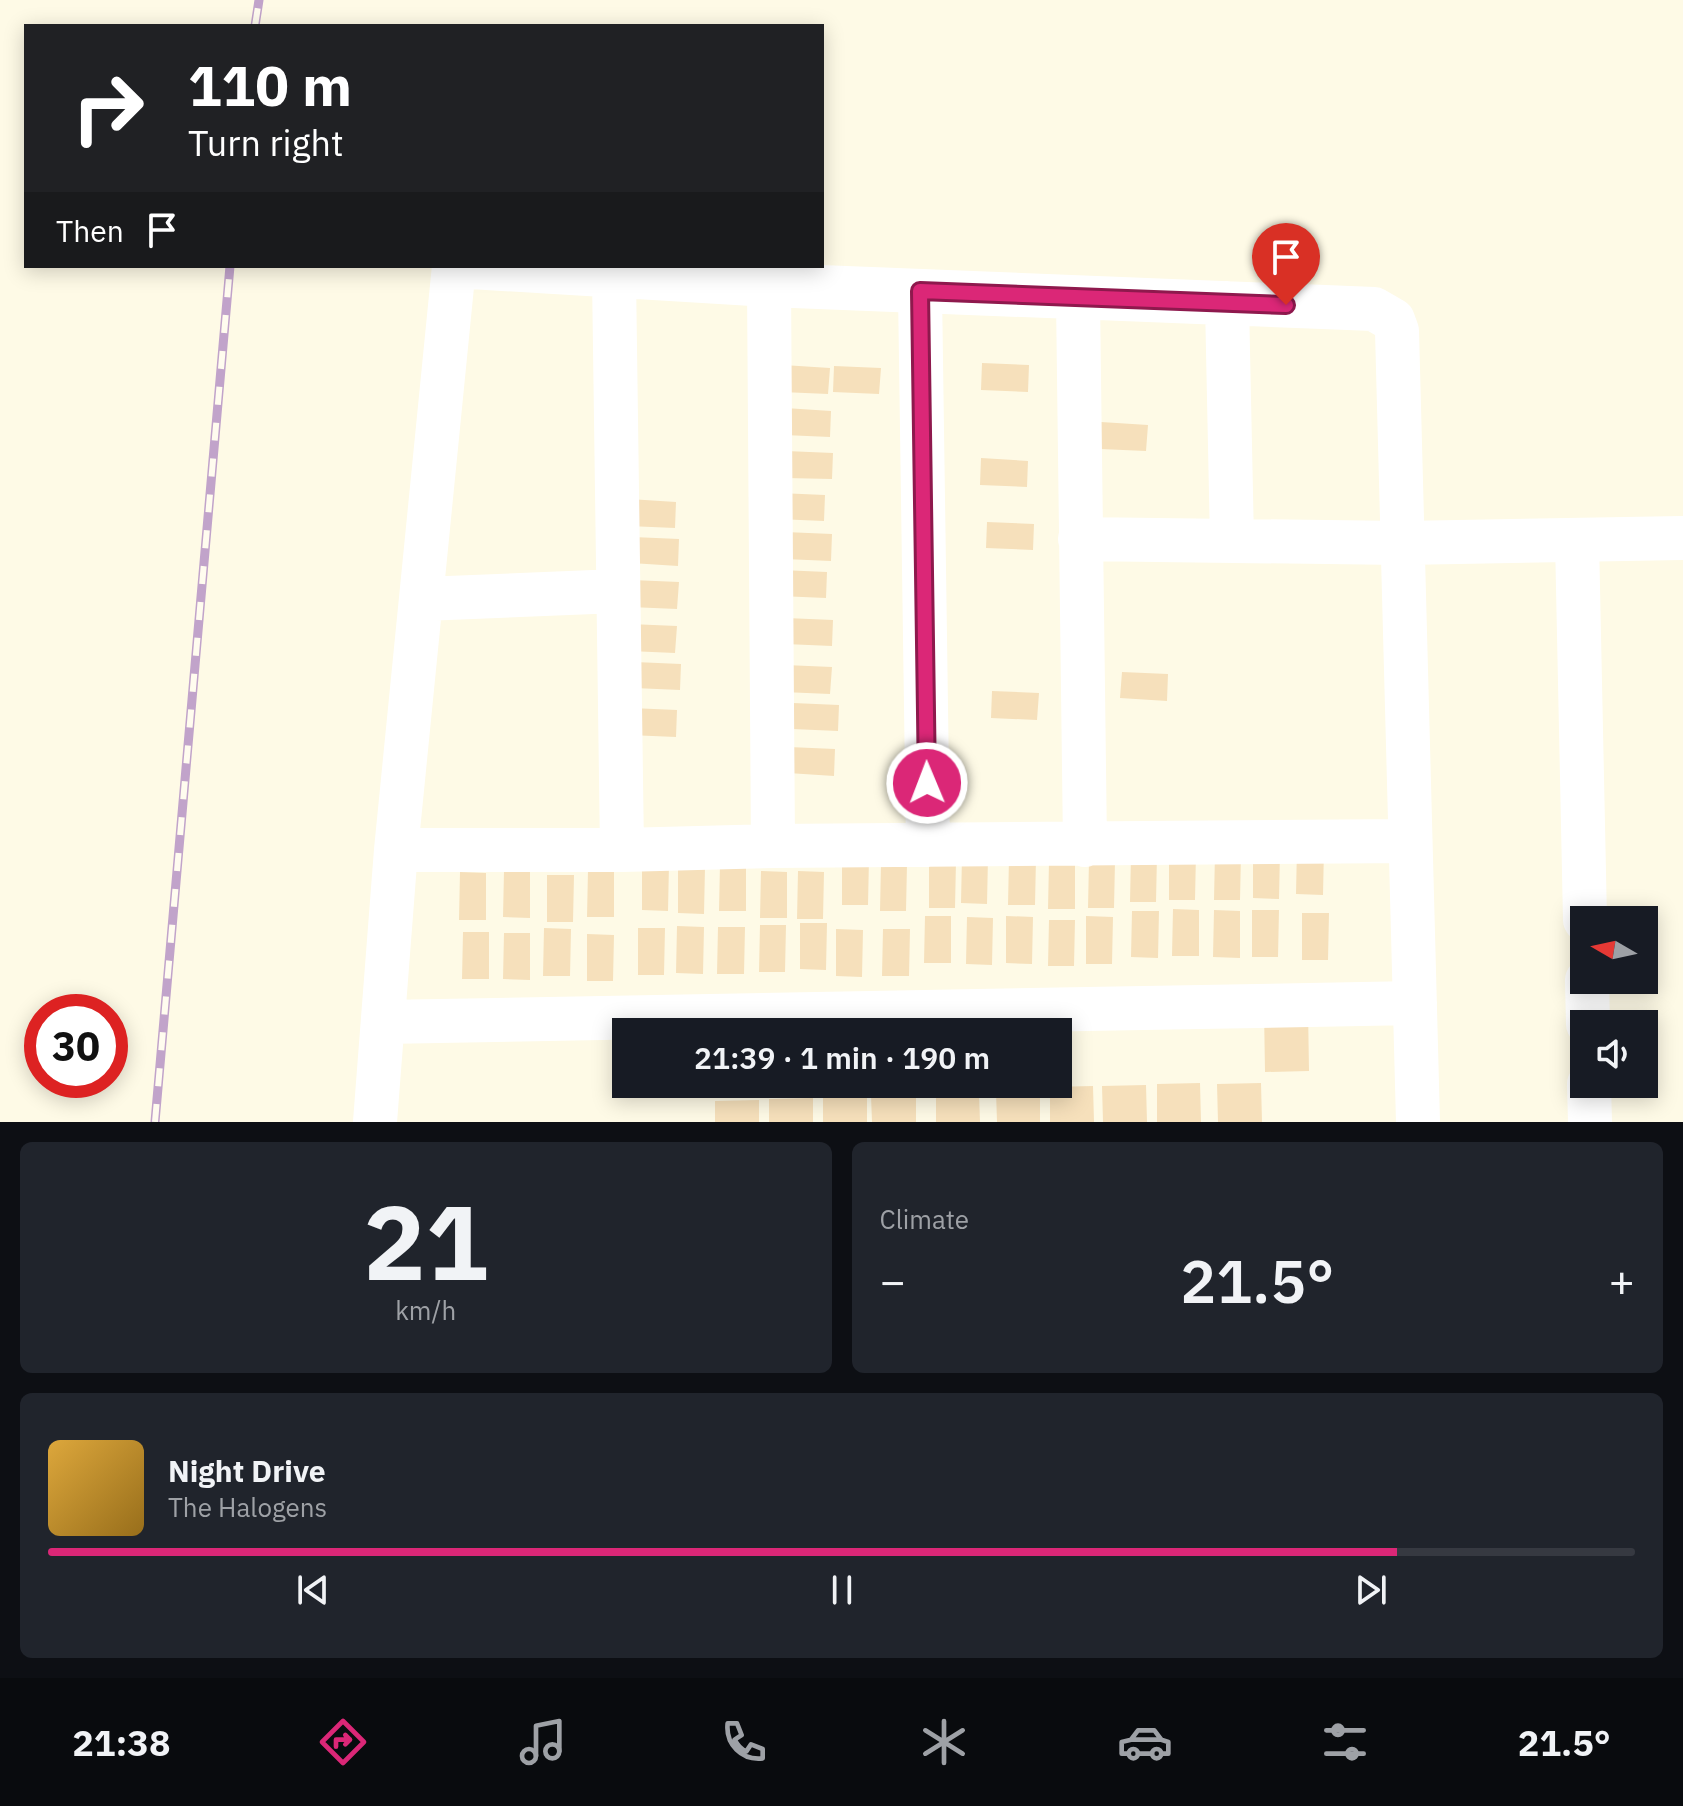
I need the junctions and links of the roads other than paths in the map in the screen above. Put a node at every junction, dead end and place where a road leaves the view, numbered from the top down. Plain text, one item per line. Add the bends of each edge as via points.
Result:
1 (454, 268) edge
2 (486, 268) edge
3 (614, 276) junction
4 (769, 285) junction
5 (920, 291) junction
6 (1078, 298) junction
7 (1227, 303) junction
8 (1683, 538) edge
9 (1080, 539) junction
10 (1577, 540) junction
11 (1232, 541) junction
12 (1403, 543) junction
13 (618, 591) junction
14 (423, 599) junction
15 (1410, 841) junction
16 (928, 845) junction
17 (1085, 845) junction
18 (773, 846) junction
19 (396, 850) junction
20 (622, 850) junction
21 (1585, 906) edge
22 (1415, 1003) junction
23 (383, 1022) junction
24 (1589, 1098) edge
25 (375, 1122) edge
26 (1418, 1122) edge
27 (1590, 1122) edge

1 - 14 street
2 - 3 street
3 - 4 street
3 - 13 street
4 - 5 street
4 - 18 street
5 - 6 street
5 - 16 street
6 - 7 street
6 - 9 street
7 - 11 street
7 - 12 street via 1374,309 1393,320
8 - 10 street
9 - 11 street
9 - 17 street
10 - 12 street
10 - 21 street
11 - 12 street
12 - 15 street
13 - 14 street
13 - 20 street
14 - 19 street
15 - 17 street
15 - 22 street
16 - 17 street
16 - 18 street
18 - 20 street
19 - 20 street
19 - 23 street
22 - 23 street
22 - 26 street
23 - 25 street
24 - 27 street

